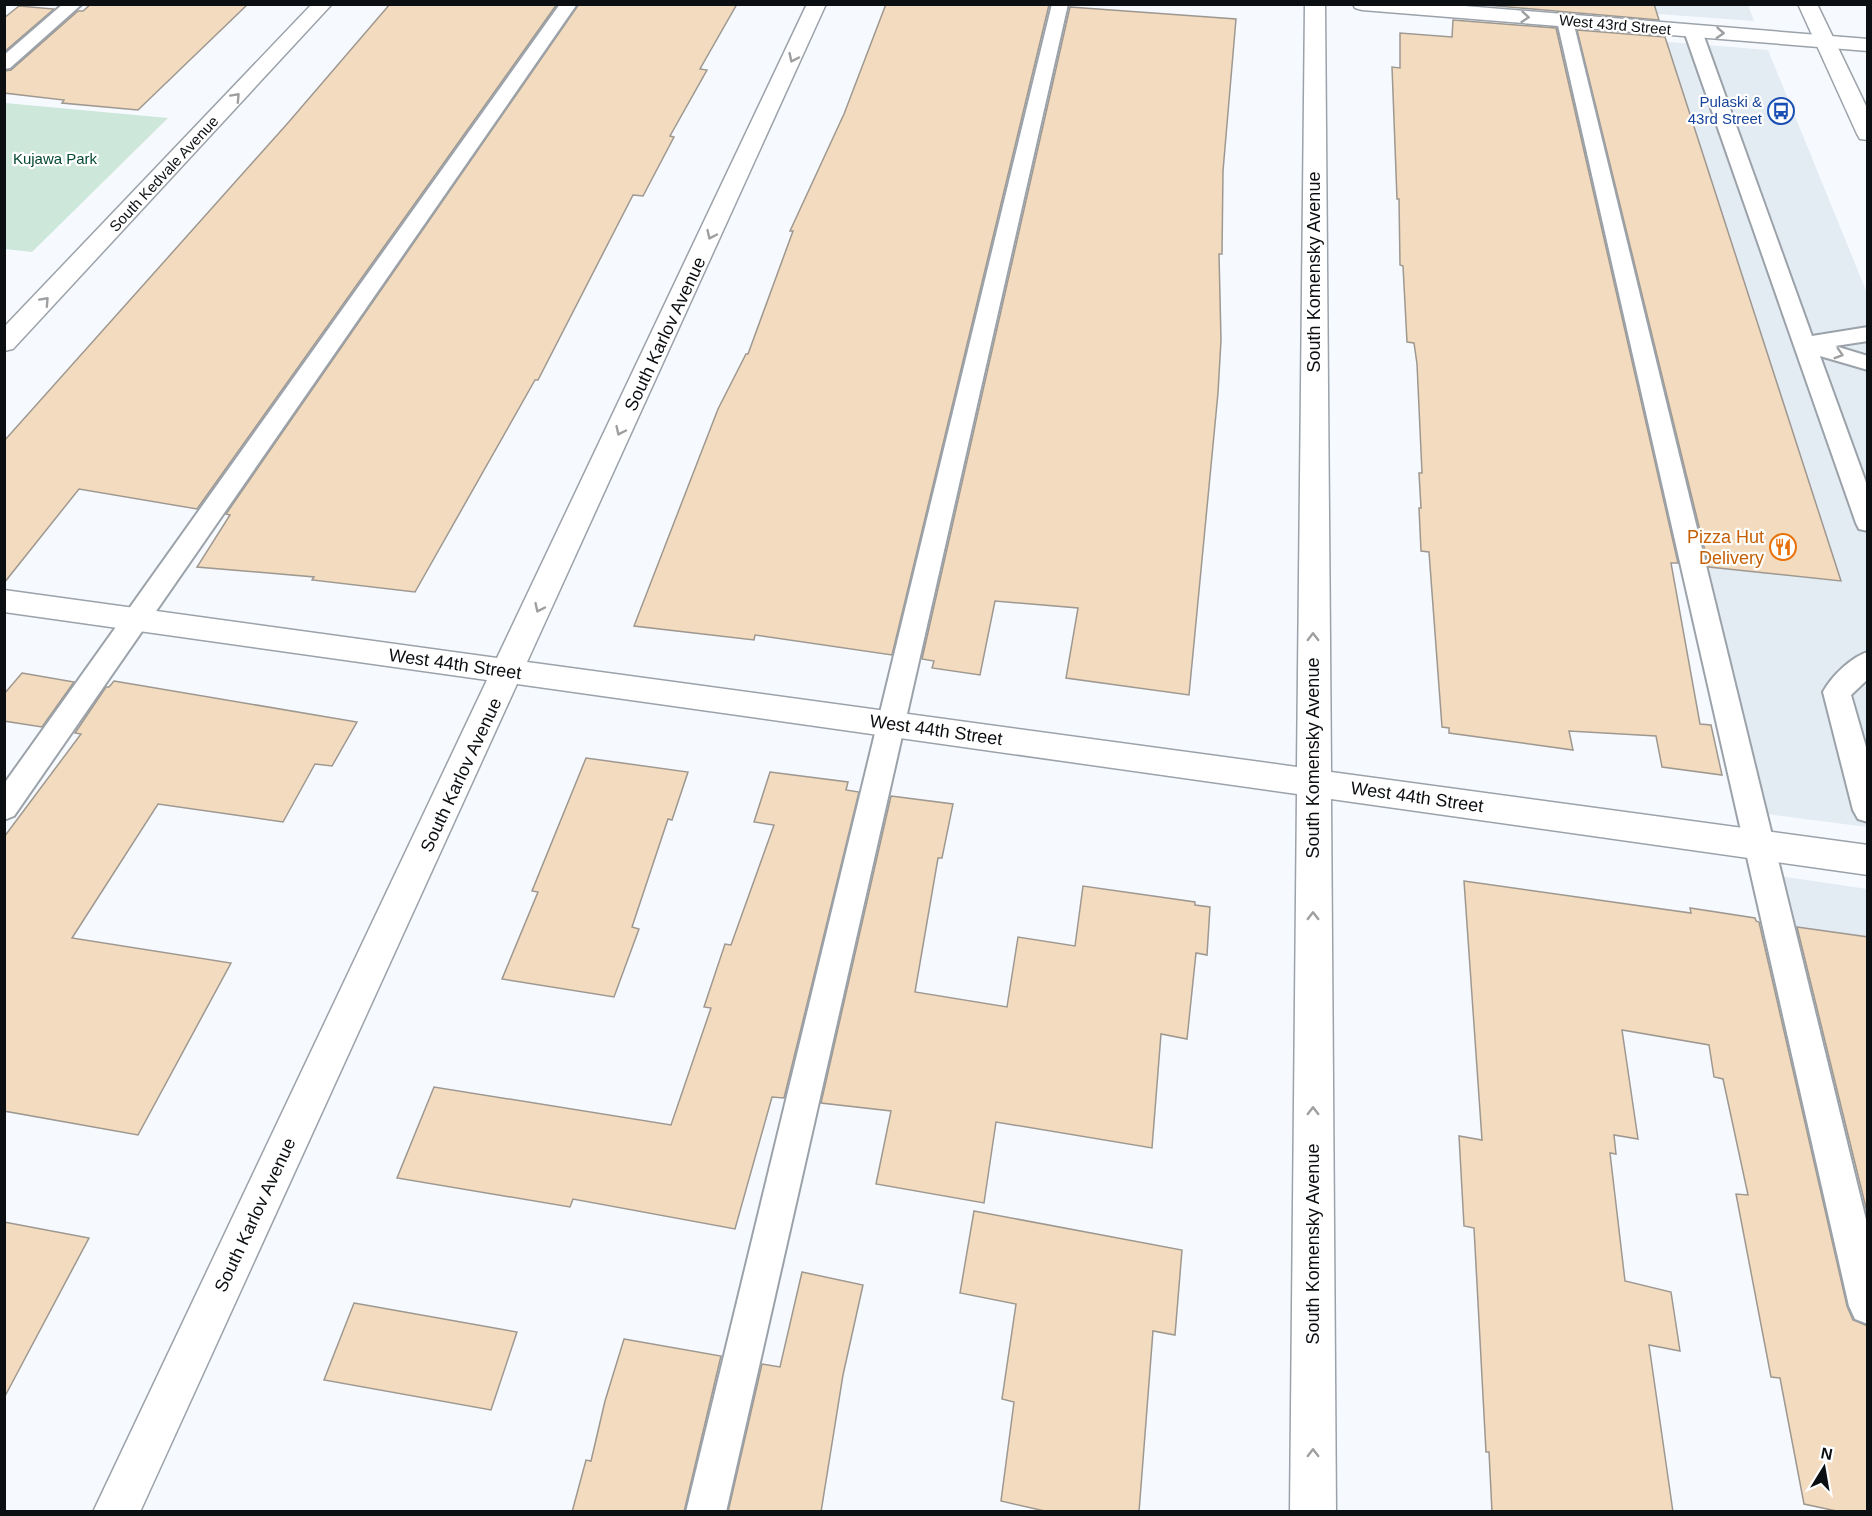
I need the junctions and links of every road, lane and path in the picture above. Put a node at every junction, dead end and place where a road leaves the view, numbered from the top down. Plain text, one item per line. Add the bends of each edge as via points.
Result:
1 (74, 4) edge
2 (323, 4) edge
3 (569, 4) edge
4 (817, 4) edge
5 (1060, 4) edge
6 (1315, 4) edge
7 (1362, 4) edge
8 (1807, 4) edge
9 (1565, 21) junction
10 (1693, 31) junction
11 (1823, 41) junction
12 (1868, 45) edge
13 (4, 64) edge
14 (1868, 134) edge
15 (1868, 334) edge
16 (4, 343) edge
17 (1804, 344) junction
18 (1868, 363) edge
19 (1868, 523) edge
20 (4, 601) edge
21 (137, 620) junction
22 (1868, 662) edge
23 (509, 671) junction
24 (891, 724) junction
25 (1313, 783) junction
26 (4, 808) edge
27 (1868, 810) edge
28 (1759, 844) junction
29 (1868, 860) edge
30 (1868, 1306) edge
31 (116, 1512) edge
32 (706, 1512) edge
33 (1313, 1512) edge

1 - 13 lane
16 -> 2 street, South Kedvale Avenue
3 - 21 lane
4 -> 23 street, South Karlov Avenue
5 - 24 lane
25 -> 6 street, South Komensky Avenue
7 -> 9 street, West 43rd Street
8 - 11 street
9 - 10 street, West 43rd Street
9 - 28 lane
10 -> 11 street, West 43rd Street
10 - 17 lane
11 - 12 street, West 43rd Street
11 - 14 street
15 - 17 lane
17 -> 18 lane
17 - 19 lane
20 - 21 street, West 44th Street
21 - 23 street, West 44th Street
21 - 26 lane
22 - 27 lane via 1837,692
23 - 24 street, West 44th Street
23 - 31 street, South Karlov Avenue
24 - 25 street, West 44th Street
24 - 32 lane
25 - 28 street, West 44th Street
33 -> 25 street, South Komensky Avenue
28 - 29 street, West 44th Street
28 - 30 lane

